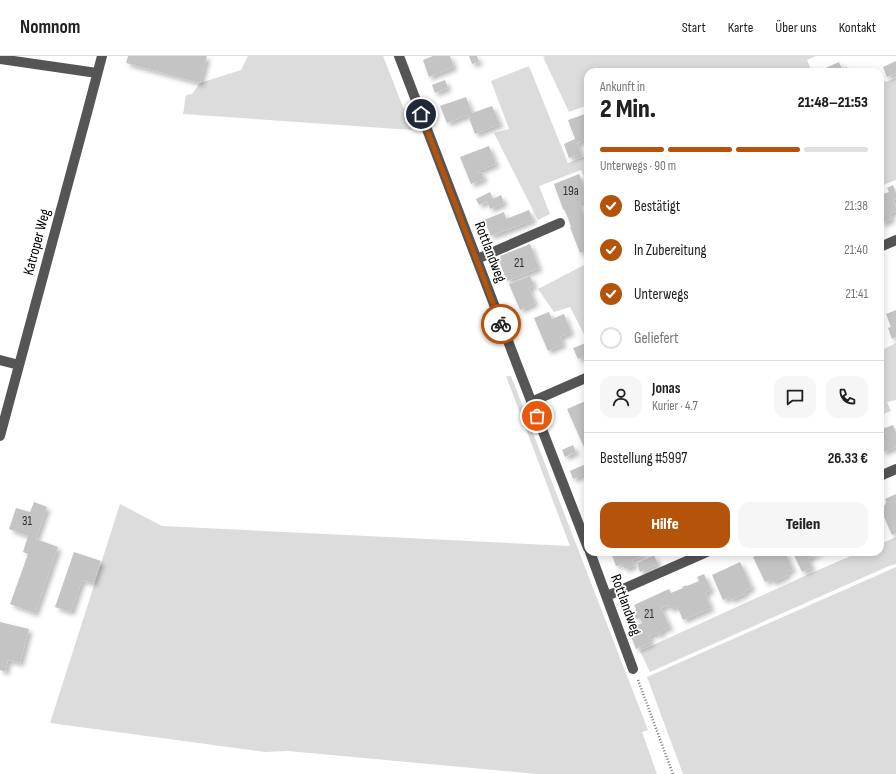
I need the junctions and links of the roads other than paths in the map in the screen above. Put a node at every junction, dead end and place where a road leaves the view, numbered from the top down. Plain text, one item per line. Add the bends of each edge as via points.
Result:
1 (102, 56) edge
2 (399, 56) edge
3 (0, 59) edge
4 (97, 73) junction
5 (560, 223) dead end
6 (896, 240) edge
7 (884, 245) edge
8 (477, 259) junction
9 (0, 360) edge
10 (19, 365) junction
11 (584, 379) edge
12 (532, 402) junction
13 (0, 436) edge
14 (896, 469) edge
15 (884, 474) edge
16 (584, 538) edge
17 (592, 556) edge
18 (698, 556) edge
19 (607, 596) junction
20 (633, 669) road end

1 - 4 street, Katroper Weg
2 - 8 street, Rottlandweg
3 - 4 street
4 - 10 street, Katroper Weg
5 - 8 street
6 - 7 street
8 - 12 street, Rottlandweg
9 - 10 street
10 - 13 street, Katroper Weg
11 - 12 street
12 - 16 street, Rottlandweg
14 - 15 street
17 - 19 street, Rottlandweg
18 - 19 street
19 - 20 street, Rottlandweg

